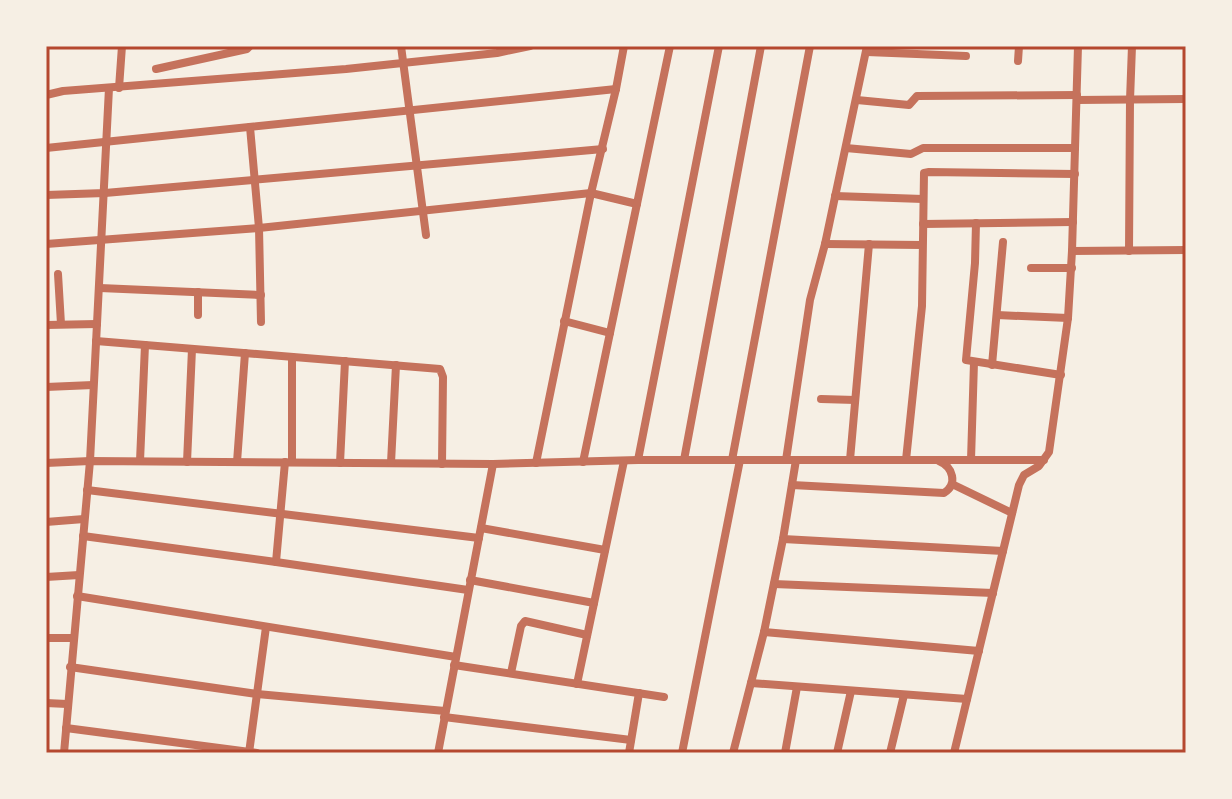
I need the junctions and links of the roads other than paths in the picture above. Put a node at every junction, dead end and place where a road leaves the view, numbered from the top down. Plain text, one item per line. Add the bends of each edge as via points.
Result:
1 (122, 46) edge
2 (250, 46) edge
3 (401, 46) edge
4 (530, 46) edge
5 (624, 46) edge
6 (670, 46) edge
7 (719, 46) edge
8 (761, 46) edge
9 (810, 46) edge
10 (1019, 46) edge
11 (1078, 46) edge
12 (1132, 46) edge
13 (867, 49) edge
14 (962, 52) edge
15 (1018, 61) dead end
16 (402, 62) junction
17 (156, 69) dead end
18 (114, 88) junction
19 (616, 89) junction
20 (46, 95) edge
21 (1077, 98) junction
22 (1186, 99) edge
23 (857, 100) junction
24 (1130, 100) junction
25 (409, 110) junction
26 (250, 127) junction
27 (107, 142) junction
28 (46, 148) edge
29 (846, 148) junction
30 (1075, 148) junction
31 (603, 149) junction
32 (416, 165) junction
33 (1075, 174) junction
34 (256, 179) junction
35 (105, 193) junction
36 (591, 193) junction
37 (46, 195) edge
38 (835, 196) junction
39 (923, 199) junction
40 (637, 204) junction
41 (422, 211) junction
42 (1073, 222) junction
43 (976, 223) junction
44 (923, 224) junction
45 (259, 228) junction
46 (426, 235) dead end
47 (102, 240) junction
48 (1003, 242) dead end
49 (46, 244) edge
50 (825, 244) junction
51 (869, 244) junction
52 (922, 245) junction
53 (1186, 250) edge
54 (1072, 251) junction
55 (1129, 251) junction
56 (1031, 268) dead end
57 (1072, 268) junction
58 (58, 274) dead end
59 (100, 288) junction
60 (198, 292) junction
61 (261, 295) junction
62 (198, 315) dead end
63 (997, 315) junction
64 (1068, 318) junction
65 (564, 321) junction
66 (261, 322) dead end
67 (61, 324) junction
68 (97, 324) junction
69 (46, 325) edge
70 (610, 333) junction
71 (96, 341) junction
72 (145, 345) junction
73 (192, 349) junction
74 (245, 353) junction
75 (292, 357) junction
76 (345, 361) junction
77 (971, 362) junction
78 (396, 365) junction
79 (992, 365) junction
80 (1061, 375) junction
81 (93, 385) junction
82 (46, 387) edge
83 (821, 399) dead end
84 (855, 400) junction
85 (638, 460) junction
86 (684, 460) junction
87 (736, 460) junction
88 (791, 460) junction
89 (850, 460) junction
90 (906, 460) junction
91 (939, 460) junction
92 (971, 460) junction
93 (1044, 460) junction
94 (90, 461) junction
95 (140, 461) junction
96 (624, 461) junction
97 (187, 462) junction
98 (237, 462) junction
99 (288, 462) junction
100 (583, 462) junction
101 (46, 463) edge
102 (340, 463) junction
103 (391, 463) junction
104 (536, 463) junction
105 (442, 464) junction
106 (493, 464) junction
107 (952, 484) junction
108 (792, 485) junction
109 (87, 490) junction
110 (280, 513) junction
111 (1012, 513) junction
112 (84, 519) junction
113 (46, 522) edge
114 (480, 533) junction
115 (83, 536) junction
116 (783, 539) junction
117 (605, 550) junction
118 (1003, 551) junction
119 (276, 562) junction
120 (79, 575) junction
121 (46, 577) edge
122 (470, 580) junction
123 (774, 584) junction
124 (468, 590) junction
125 (993, 593) junction
126 (77, 596) junction
127 (594, 603) junction
128 (266, 627) junction
129 (764, 632) junction
130 (587, 635) junction
131 (46, 638) edge
132 (73, 638) junction
133 (979, 651) junction
134 (455, 661) junction
135 (70, 667) junction
136 (511, 673) junction
137 (751, 683) junction
138 (577, 684) junction
139 (797, 687) junction
140 (851, 691) junction
141 (639, 693) junction
142 (257, 694) junction
143 (904, 695) junction
144 (664, 697) dead end
145 (967, 699) junction
146 (46, 703) edge
147 (67, 704) junction
148 (445, 714) junction
149 (66, 728) junction
150 (631, 740) junction
151 (64, 753) edge
152 (252, 753) edge
153 (438, 753) edge
154 (629, 753) edge
155 (682, 753) edge
156 (733, 753) edge
157 (785, 753) edge
158 (837, 753) edge
159 (890, 753) edge
160 (954, 753) edge

1 - 18 street
2 - 17 street
3 - 16 street
4 - 16 street
5 - 19 street
6 - 40 street
7 - 85 street
8 - 86 street
9 - 87 street
10 - 15 street
11 - 21 street
12 - 24 street
13 - 14 street
13 - 23 street
16 - 18 street
16 - 25 street
18 - 20 street
18 - 27 street
19 - 25 street
19 - 31 street
21 - 23 street via 917,96 909,105
21 - 24 street
21 - 30 street
22 - 24 street
23 - 29 street
24 - 55 street
25 - 26 street
25 - 32 street
26 - 27 street
26 - 34 street
27 - 28 street
27 - 35 street
29 - 30 street via 911,154 923,148
29 - 38 street
30 - 33 street
31 - 32 street
31 - 36 street
32 - 34 street
32 - 41 street
33 - 39 street via 929,172 923,175
33 - 42 street
34 - 35 street
34 - 45 street
35 - 37 street
35 - 47 street
36 - 40 street
36 - 41 street
36 - 65 street
38 - 39 street
38 - 50 street
39 - 44 street
40 - 70 street
41 - 45 street
41 - 46 street
42 - 43 street
42 - 54 street
43 - 44 street
43 - 77 street via 966,358
44 - 52 street
45 - 47 street
45 - 61 street
47 - 49 street
47 - 59 street
48 - 63 street
50 - 51 street
50 - 88 street via 810,300
51 - 52 street
51 - 84 street
52 - 90 street via 922,306
53 - 55 street
54 - 55 street
54 - 57 street
56 - 57 street
57 - 64 street
58 - 67 street
59 - 60 street
59 - 68 street
60 - 61 street
60 - 62 street
61 - 66 street
63 - 64 street
63 - 79 street
64 - 80 street
65 - 70 street
65 - 104 street
67 - 68 street
67 - 69 street
68 - 71 street
70 - 100 street
71 - 72 street
71 - 81 street
72 - 73 street
72 - 95 street
73 - 74 street
73 - 97 street
74 - 75 street
74 - 98 street
75 - 76 street
75 - 99 street
76 - 78 street
76 - 102 street
77 - 79 street
77 - 92 street
78 - 103 street
78 - 105 street via 440,369
79 - 80 street
80 - 93 street
81 - 82 street
81 - 94 street
83 - 84 street
84 - 89 street
85 - 86 street
85 - 96 street
86 - 87 street
87 - 88 street
87 - 155 street
88 - 89 street
88 - 108 street
89 - 90 street
90 - 91 street
91 - 92 street
91 - 107 street via 952,472
92 - 93 street
93 - 111 street via 1020,480
94 - 95 street
94 - 101 street
94 - 109 street
95 - 97 street
96 - 100 street
96 - 117 street
97 - 98 street
98 - 99 street
99 - 102 street
99 - 110 street
100 - 104 street
102 - 103 street
103 - 105 street
104 - 106 street
105 - 106 street
106 - 114 street
107 - 108 street via 944,493
107 - 111 street
108 - 116 street
109 - 110 street
109 - 112 street
110 - 114 street
110 - 119 street
111 - 118 street
112 - 113 street
112 - 115 street
114 - 117 street
114 - 122 street
115 - 119 street
115 - 120 street
116 - 118 street
116 - 123 street
117 - 127 street
118 - 125 street
119 - 124 street
120 - 121 street
120 - 126 street
122 - 124 street
122 - 127 street
123 - 125 street
123 - 129 street
124 - 134 street
125 - 133 street
126 - 128 street
126 - 132 street
127 - 130 street
128 - 134 street
128 - 142 street
129 - 133 street
129 - 137 street
130 - 136 street via 523,622
130 - 138 street
131 - 132 street
132 - 135 street
133 - 145 street
134 - 136 street
134 - 148 street
135 - 142 street
135 - 147 street
136 - 138 street
137 - 139 street
137 - 156 street
138 - 141 street
139 - 140 street
139 - 157 street
140 - 143 street
140 - 158 street
141 - 144 street
141 - 150 street
142 - 148 street
142 - 152 street
143 - 145 street
143 - 159 street
145 - 160 street
146 - 147 street
147 - 149 street
148 - 150 street
148 - 153 street
149 - 151 street
149 - 152 street
150 - 154 street

